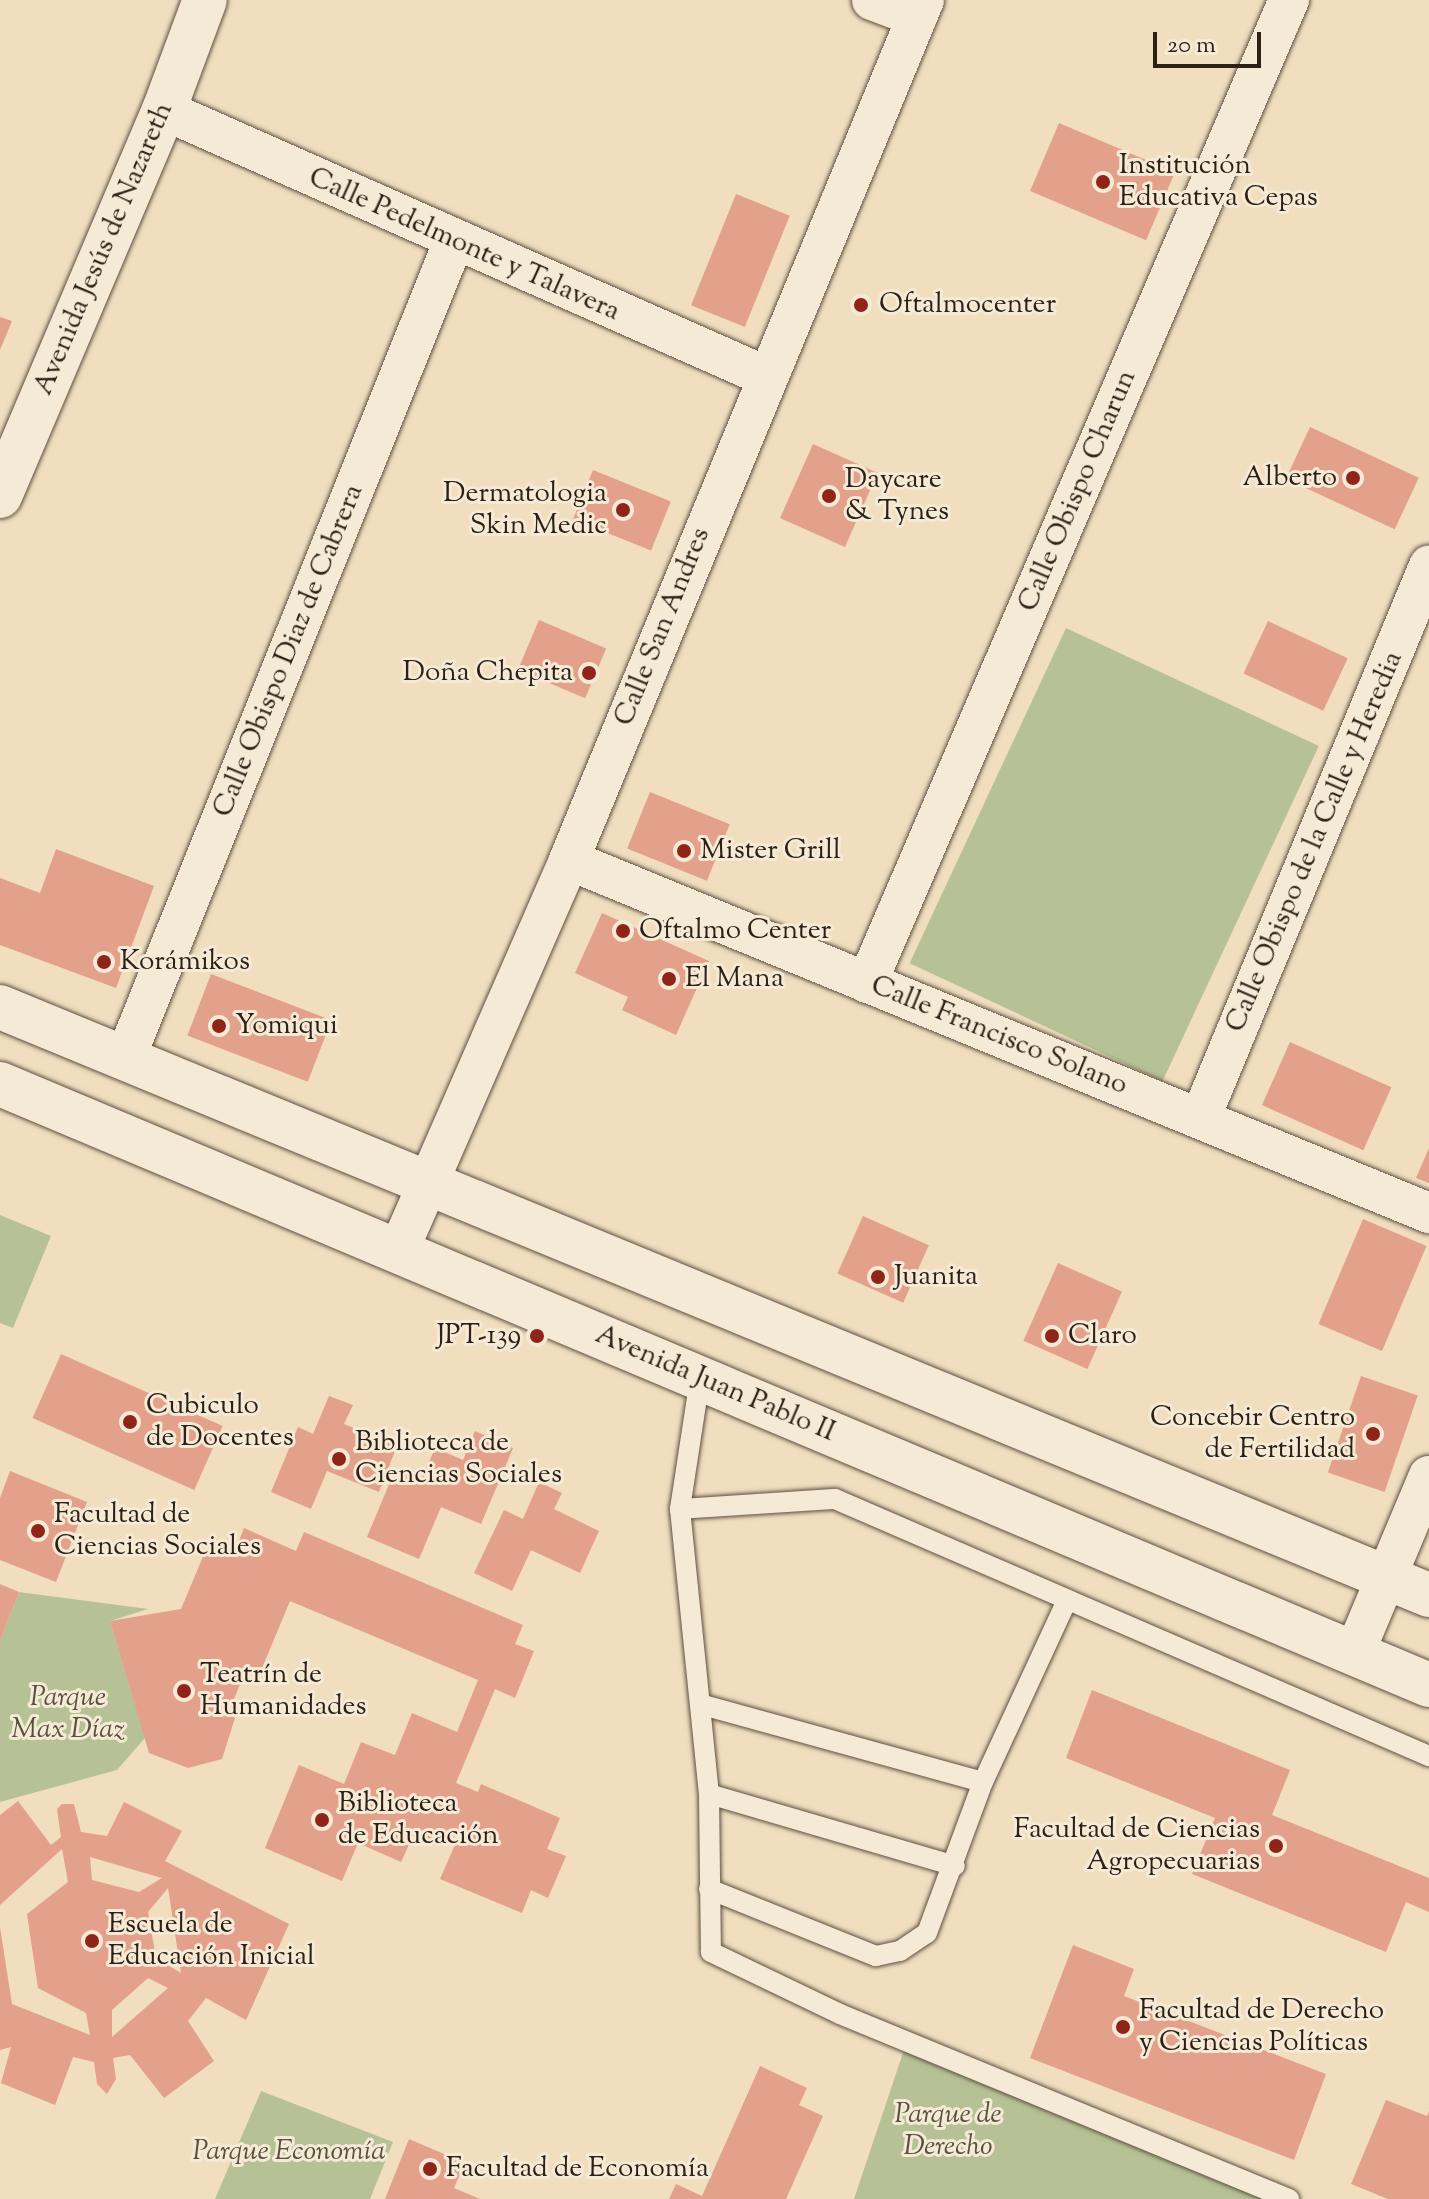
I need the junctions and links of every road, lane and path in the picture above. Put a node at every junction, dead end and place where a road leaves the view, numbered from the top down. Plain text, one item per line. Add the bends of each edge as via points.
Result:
1 (205, 0) edge
2 (872, 0) edge
3 (1289, 0) edge
4 (920, 9) edge
5 (164, 110) junction
6 (453, 243) junction
7 (765, 376) junction
8 (0, 496) edge
9 (1429, 566) edge
10 (569, 860) junction
11 (867, 983) junction
12 (0, 1007) edge
13 (125, 1059) junction
14 (0, 1084) edge
15 (1200, 1119) junction
16 (427, 1183) junction
17 (1429, 1213) edge
18 (398, 1252) junction
19 (700, 1378) junction
20 (1429, 1476) edge
21 (680, 1509) junction
22 (1386, 1577) junction
23 (1429, 1595) edge
24 (1067, 1600) junction
25 (1354, 1654) junction
26 (1429, 1685) edge
27 (703, 1705) junction
28 (1429, 1756) edge
29 (983, 1782) junction
30 (709, 1794) junction
31 (955, 1866) junction
32 (709, 1889) junction
33 (1289, 2199) edge

1 - 5 main road, Avenida Jesús de Nazareth
2 - 4 street
3 - 11 street, Calle Obispo Charun
4 - 7 street, Calle San Andres
5 - 6 street, Calle Pedelmonte y Talavera
5 - 8 main road, Avenida Jesús de Nazareth
6 - 7 street, Calle Pedelmonte y Talavera
6 - 13 street, Calle Obispo Diaz de Cabrera
7 - 10 street, Calle San Andres
9 - 15 street, Calle Obispo de la Calle y Heredia
10 - 11 street, Calle Francisco Solano
10 - 16 street, Calle San Andres
11 - 15 street, Calle Francisco Solano
12 - 13 main road
13 - 16 main road
14 - 18 main road, Avenida Juan Pablo II
15 - 17 street, Calle Francisco Solano
16 - 18 street, Calle San Andres
16 - 22 main road
18 - 19 main road, Avenida Juan Pablo II
19 - 21 lane
19 - 25 main road, Avenida Juan Pablo II
20 - 22 street
21 - 24 lane via 835,1499
21 - 27 lane
22 - 23 main road
22 - 25 street
24 - 28 lane
24 - 29 lane
25 - 26 main road, Avenida Juan Pablo II
27 - 29 lane
27 - 30 lane
29 - 31 lane
30 - 31 lane
30 - 32 lane
31 - 32 lane via 927,1933 900,1951 876,1956
32 - 33 lane via 711,1952 840,2014

